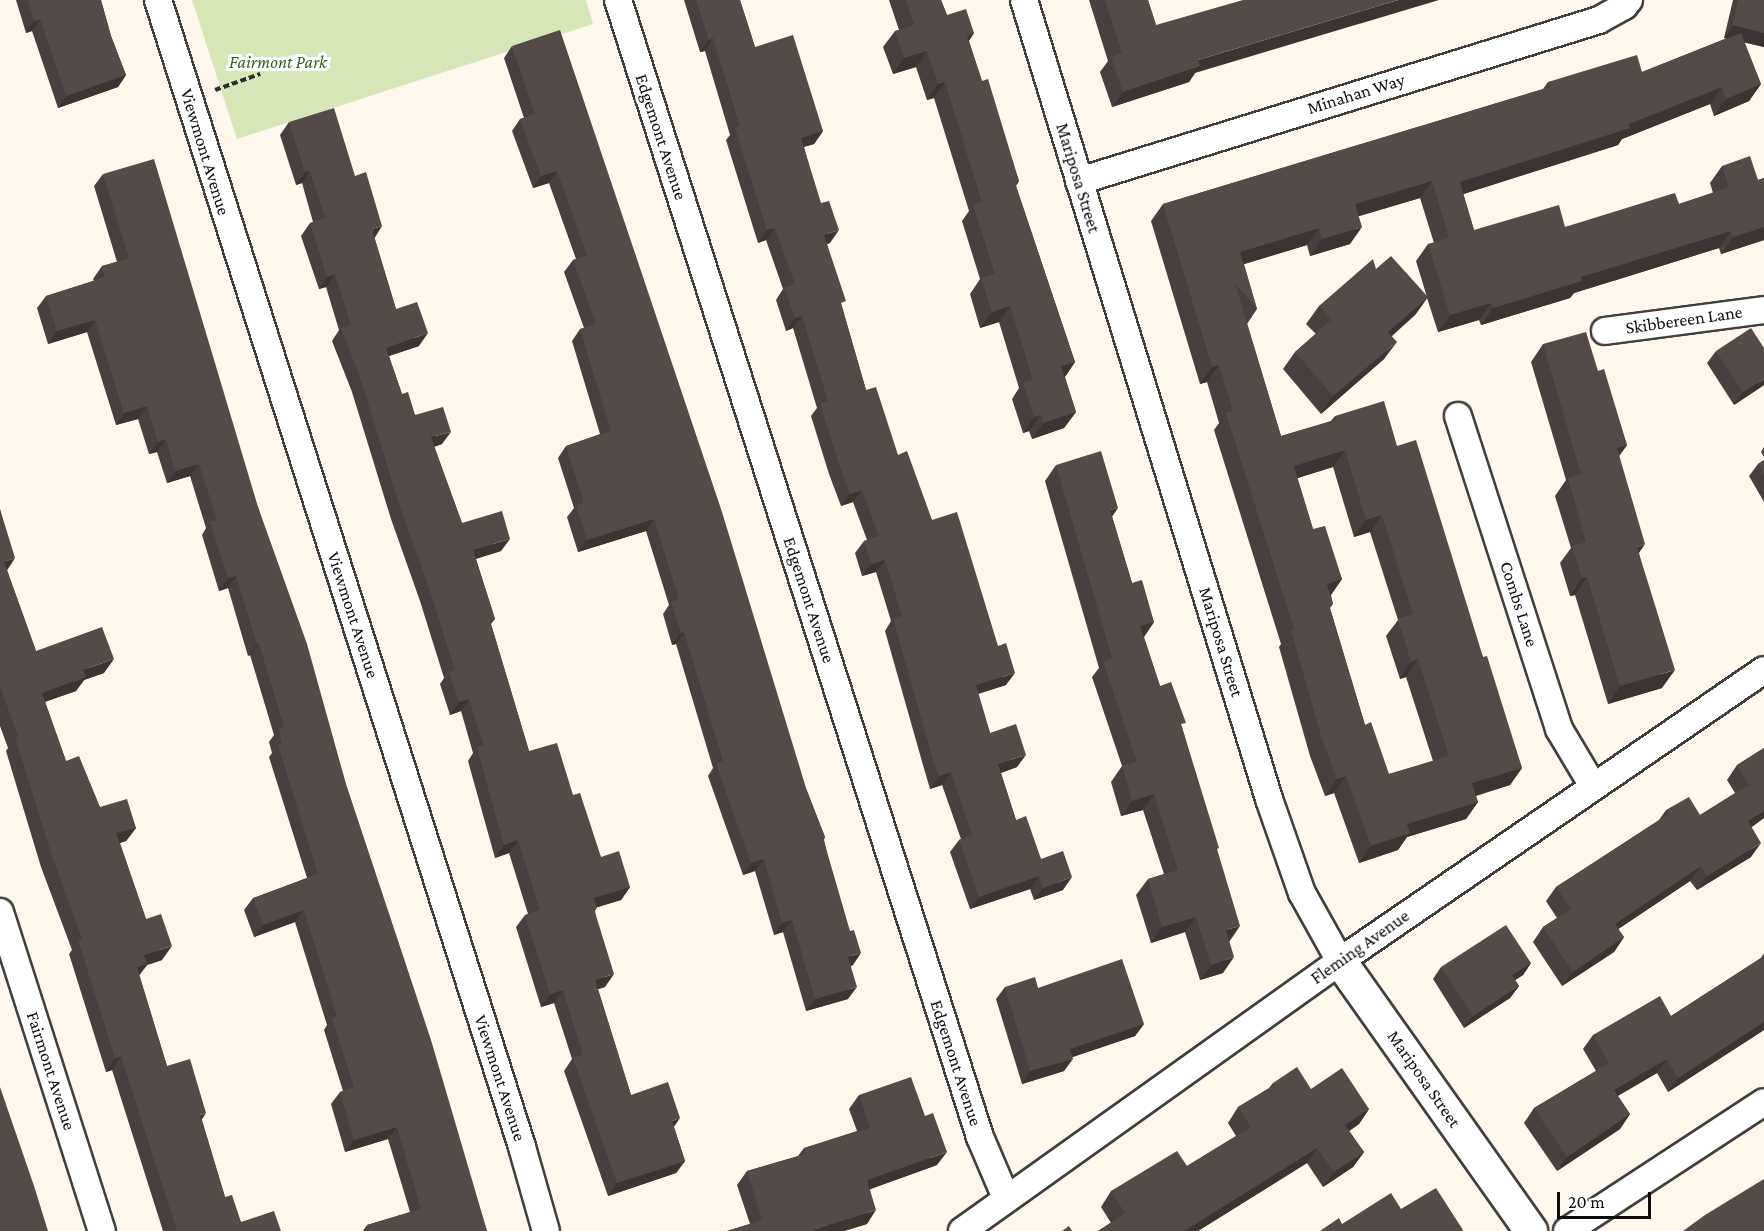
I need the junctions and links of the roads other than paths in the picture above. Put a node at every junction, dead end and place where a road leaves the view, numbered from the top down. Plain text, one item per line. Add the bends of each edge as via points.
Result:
1 (158, 0) edge
2 (618, 0) edge
3 (1024, 0) edge
4 (1629, 0) edge
5 (1079, 181) junction
6 (1764, 310) edge
7 (1605, 331) dead end
8 (1458, 416) dead end
9 (1764, 670) edge
10 (1593, 786) junction
11 (0, 912) edge
12 (1340, 961) junction
13 (1764, 1102) edge
14 (1006, 1198) junction
15 (102, 1231) edge
16 (546, 1231) edge
17 (962, 1231) edge
18 (1531, 1231) edge
19 (1567, 1231) edge

1 - 16 street, Viewmont Avenue
2 - 14 street, Edgemont Avenue via 980,1137
3 - 5 street, Mariposa Street
4 - 5 street, Minahan Way via 1599,20
5 - 12 street, Mariposa Street via 1269,799 1302,893
6 - 7 street, Skibbereen Lane
8 - 10 street, Combs Lane via 1559,729
9 - 10 street, Fleming Avenue
10 - 12 street, Fleming Avenue
11 - 15 street, Fairmont Avenue
12 - 14 street, Fleming Avenue
12 - 18 street, Mariposa Street
13 - 19 street
14 - 17 street, Fleming Avenue

